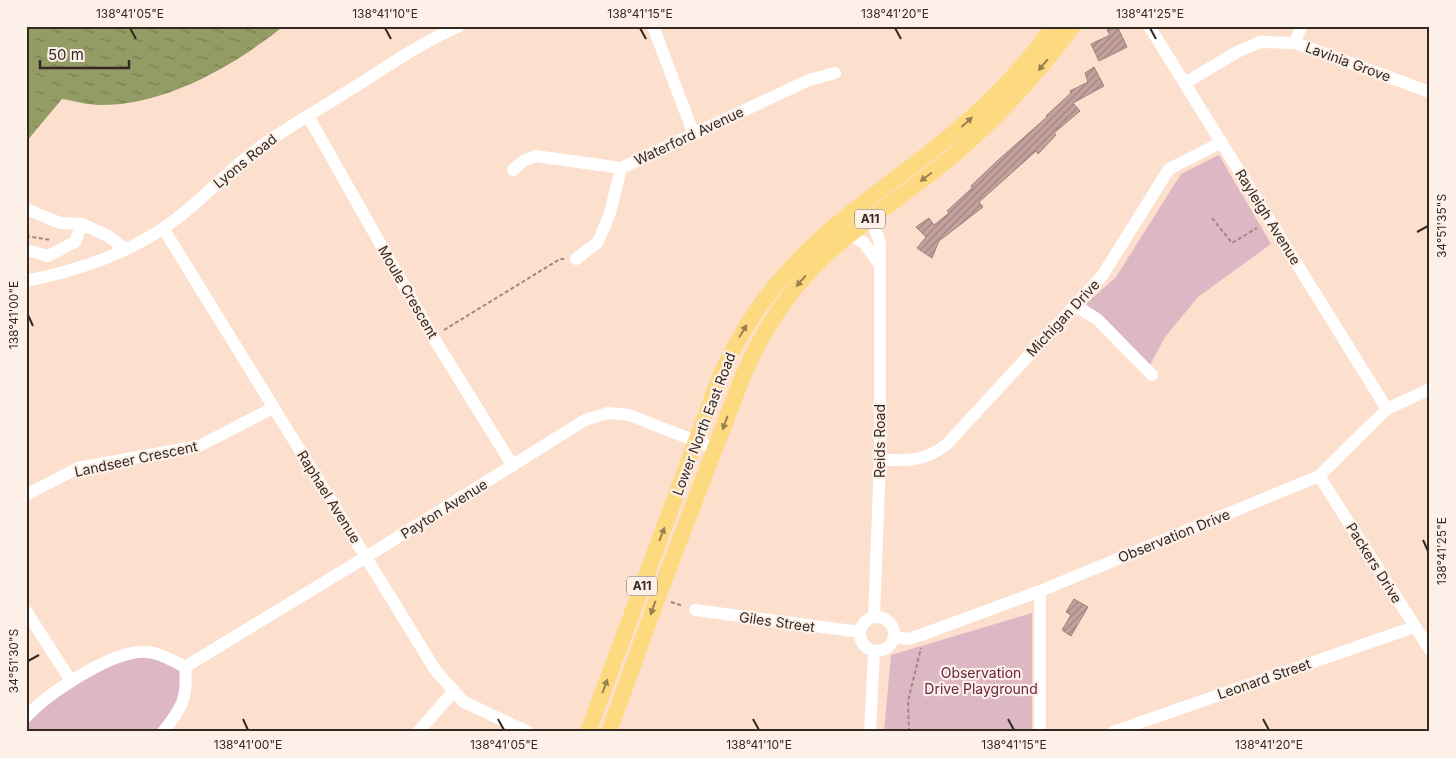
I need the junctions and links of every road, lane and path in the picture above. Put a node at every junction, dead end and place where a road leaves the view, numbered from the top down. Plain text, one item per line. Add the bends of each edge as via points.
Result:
1 (459, 26) edge
2 (653, 26) edge
3 (1054, 26) edge
4 (1073, 26) edge
5 (1149, 26) edge
6 (1301, 26) edge
7 (1296, 42) junction
8 (835, 73) dead end
9 (1185, 83) junction
10 (1430, 92) edge
11 (308, 116) junction
12 (694, 135) junction
13 (1222, 142) junction
14 (621, 168) junction
15 (513, 170) dead end
16 (860, 206) junction
17 (26, 209) edge
18 (1212, 218) dead end
19 (870, 219) junction
20 (66, 223) junction
21 (82, 224) junction
22 (164, 228) junction
23 (1257, 228) dead end
24 (849, 235) junction
25 (26, 236) edge
26 (125, 249) junction
27 (26, 250) edge
28 (576, 259) joint
29 (880, 265) junction
30 (26, 281) edge
31 (1074, 305) junction
32 (433, 337) junction
33 (1152, 375) dead end
34 (1430, 389) edge
35 (272, 408) junction
36 (1387, 409) junction
37 (697, 440) junction
38 (716, 448) junction
39 (880, 460) junction
40 (513, 466) junction
41 (1319, 476) junction
42 (26, 495) edge
43 (366, 557) junction
44 (1040, 591) junction
45 (657, 599) junction
46 (695, 610) joint
47 (26, 611) edge
48 (874, 617) junction
49 (1414, 626) junction
50 (860, 632) junction
51 (921, 635) junction
52 (894, 637) junction
53 (1430, 650) edge
54 (874, 651) junction
55 (184, 667) junction
56 (72, 681) junction
57 (453, 692) junction
58 (26, 717) edge
59 (163, 732) edge
60 (418, 732) edge
61 (528, 732) edge
62 (588, 732) edge
63 (609, 732) edge
64 (870, 732) edge
65 (909, 732) edge
66 (1040, 732) edge
67 (1113, 732) edge

1 - 11 street, Lyons Road via 422,45
2 - 12 street
16 -> 3 main road, Lower North East Road / A11 via 978,111 1021,67
4 -> 19 main road, Lower North East Road / A11 via 1028,82 984,128 932,173
5 - 9 street, Rayleigh Avenue
6 - 7 street
7 - 9 street, Lavinia Grove via 1260,42
7 - 10 street, Lavinia Grove
8 - 12 street, Waterford Avenue via 809,80
9 - 13 street, Rayleigh Avenue
11 - 22 street, Lyons Road via 257,149
11 - 32 street, Moule Crescent
12 - 14 street, Waterford Avenue
13 - 31 street, Michigan Drive via 1168,169 1102,276
13 - 36 street, Rayleigh Avenue
14 - 15 street, Waterford Avenue via 536,156
14 - 28 street via 610,213 598,242
16 - 19 street, Reids Road
37 -> 16 main road, Lower North East Road / A11 via 728,359 762,302 801,257
17 - 20 street
18 - 23 path via 1232,243
19 - 24 main road, Lower North East Road / A11
19 - 29 street, Reids Road via 880,243
20 - 21 street
20 - 25 path via 54,240
21 - 26 street via 108,236
21 - 27 street via 75,242 48,256
22 - 26 street, Lyons Road
22 - 35 street, Raphael Avenue
24 - 29 street via 864,243
24 -> 38 main road, Lower North East Road / A11 via 809,272 771,321 743,376
26 - 30 street, Lyons Road via 77,270
28 - 32 path via 560,259
29 - 39 street, Reids Road
31 - 33 street via 1097,319
31 - 39 street, Michigan Drive via 946,444 931,456
32 - 40 street, Moule Crescent
34 - 36 street, Observation Drive
35 - 42 street, Landseer Crescent via 199,446 78,468
35 - 43 street, Raphael Avenue
36 - 41 street, Observation Drive
37 - 38 street, Payton Avenue
37 - 40 street, Payton Avenue via 629,415 608,413 585,420
62 -> 37 main road, Lower North East Road / A11
38 - 45 main road, Lower North East Road / A11
39 - 48 street, Reids Road
40 - 43 street, Payton Avenue
41 - 44 street, Observation Drive
41 - 49 street, Packers Drive
43 - 55 street, Payton Avenue
43 - 57 street, Raphael Avenue via 436,671
44 - 51 street, Observation Drive
44 - 66 street
45 - 46 path
45 -> 63 main road, Lower North East Road / A11
46 - 50 street, Giles Street
47 - 56 street
48 - 50 street via 863,624
48 - 52 street via 886,619
49 - 53 street, Packers Drive
49 - 67 street, Leonard Street
50 - 54 street via 863,644
51 - 52 street, Observation Drive via 908,639
51 - 65 path via 919,664 908,701
52 - 54 street via 887,648
54 - 64 street
55 - 56 street via 162,655 139,651 116,657
55 - 59 street via 187,689 179,712
56 - 58 street
57 - 60 street
57 - 61 street, Raphael Avenue via 470,706

